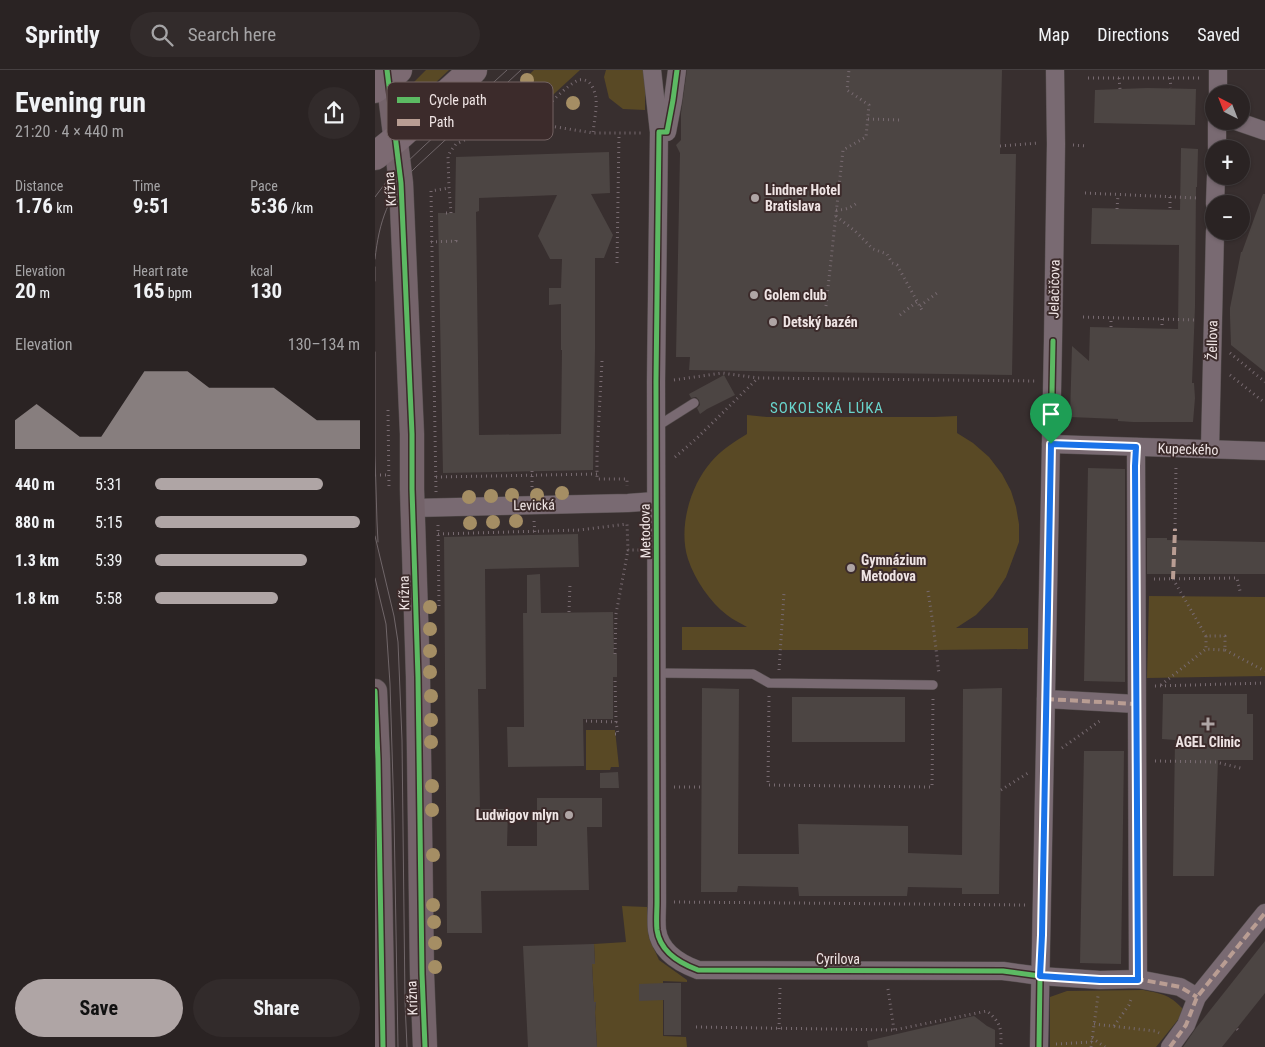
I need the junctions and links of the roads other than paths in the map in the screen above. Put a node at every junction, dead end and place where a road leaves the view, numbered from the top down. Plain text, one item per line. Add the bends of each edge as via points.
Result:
1 (473, 70) edge
2 (652, 70) edge
3 (677, 70) edge
4 (1055, 70) edge
5 (387, 77) edge
6 (459, 82) edge
7 (1250, 126) edge
8 (1265, 131) edge
9 (663, 132) junction
10 (385, 148) edge
11 (1215, 240) edge
12 (694, 403) dead end
13 (656, 427) junction
14 (1051, 444) junction
15 (1136, 447) junction
16 (1210, 450) junction
17 (1265, 451) edge
18 (655, 501) junction
19 (413, 508) junction
20 (656, 672) junction
21 (933, 685) road end
22 (375, 691) edge
23 (1046, 699) junction
24 (1131, 704) junction
25 (1265, 913) edge
26 (657, 929) joint
27 (1040, 976) junction
28 (1138, 980) junction
29 (1197, 997) junction
30 (1173, 1044) edge
31 (1047, 1045) edge
32 (383, 1047) edge
33 (425, 1047) edge

1 - 6 main road
2 - 9 street, Metodova
3 - 9 street
4 - 14 street, Jelačičova
5 - 10 street, Krížna
7 - 8 street
9 - 13 street, Metodova
10 - 19 street, Krížna via 401,183
11 - 16 street, Žellova
12 - 13 lane
13 - 18 street, Metodova
14 - 15 street, Kupeckého
14 - 23 street, Jelačičova
15 - 16 street, Kupeckého
15 - 24 street via 1137,685
16 - 17 street, Kupeckého
18 - 19 street, Levická
18 - 20 street, Metodova
19 - 33 street, Krížna
20 - 21 lane via 753,674 774,683
20 - 26 street, Metodova
22 - 32 street
23 - 24 street
23 - 27 street, Jelačičova
24 - 28 street via 1137,762
25 - 29 street
26 - 27 street, Cyrilova via 662,944 673,958 698,970 1003,971
27 - 28 street, Cyrilova
27 - 31 street, Jelačičova
28 - 29 street, Cyrilova via 1180,988
29 - 30 street via 1186,1025

